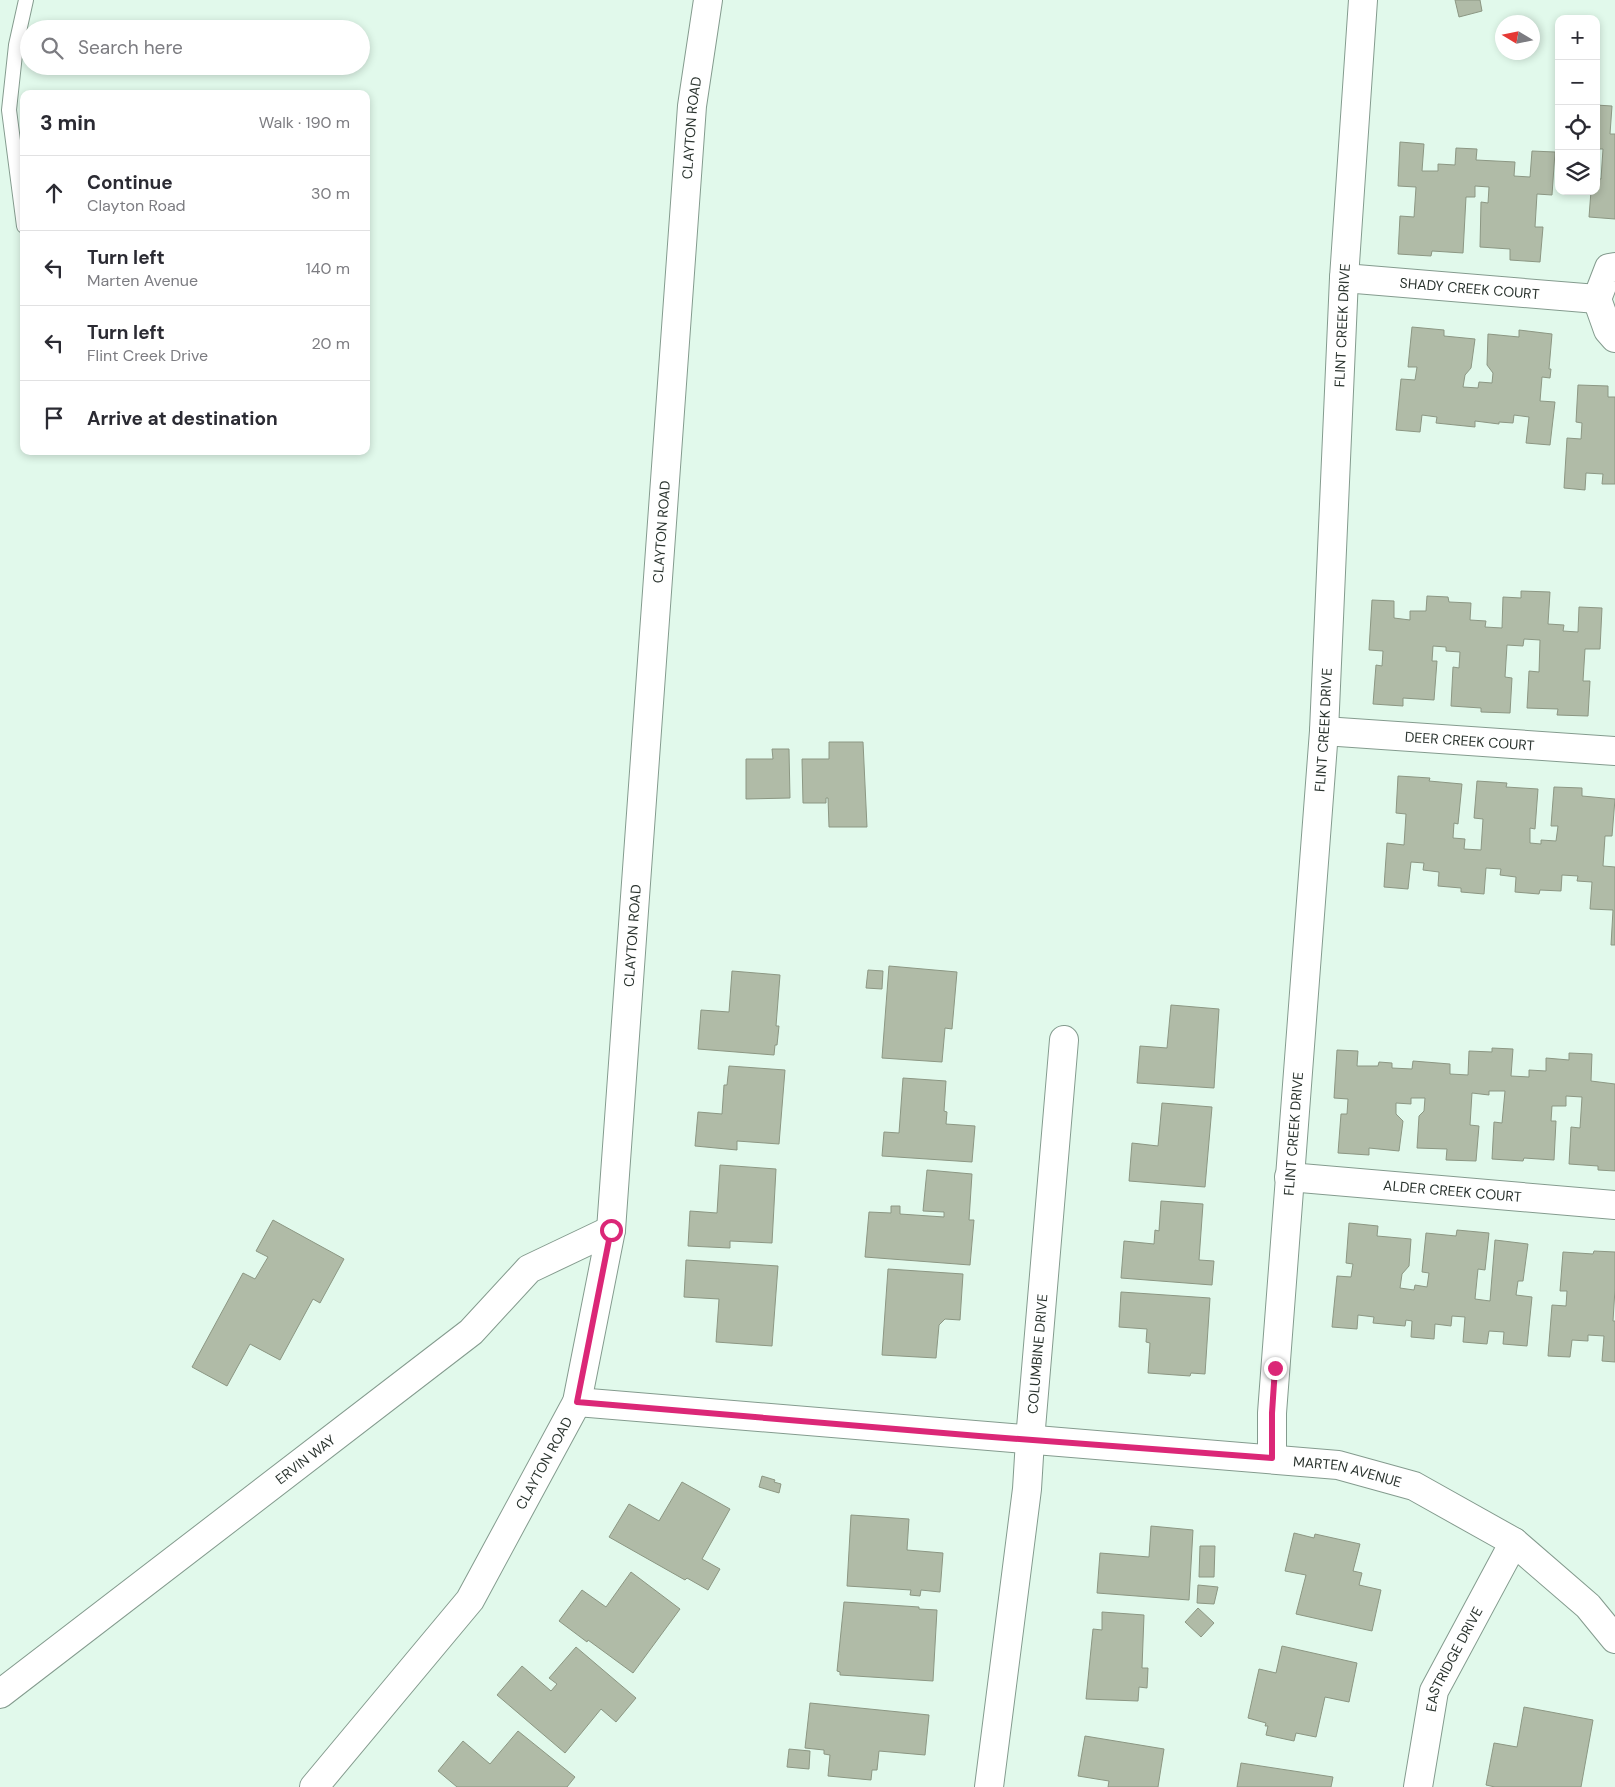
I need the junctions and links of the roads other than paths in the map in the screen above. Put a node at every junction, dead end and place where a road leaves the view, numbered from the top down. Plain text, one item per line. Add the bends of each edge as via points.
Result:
1 (26, 0) edge
2 (708, 0) edge
3 (1362, 0) edge
4 (22, 20) edge
5 (20, 27) edge
6 (20, 195) edge
7 (1615, 267) edge
8 (1344, 278) junction
9 (1596, 299) junction
10 (1615, 338) edge
11 (1324, 731) junction
12 (1615, 751) edge
13 (1064, 1040) dead end
14 (1289, 1177) junction
15 (1615, 1205) edge
16 (611, 1230) junction
17 (577, 1402) junction
18 (1030, 1440) junction
19 (1272, 1458) junction
20 (1514, 1542) junction
21 (1615, 1639) edge
22 (0, 1694) edge
23 (314, 1787) edge
24 (990, 1787) edge
25 (1418, 1787) edge

1 - 4 lane
2 - 16 street, CLAYTON ROAD via 692,106
3 - 8 street, FLINT CREEK DRIVE
5 - 6 lane via 9,110
7 - 9 street via 1609,268
8 - 9 street, SHADY CREEK COURT
8 - 11 street, FLINT CREEK DRIVE
9 - 10 street via 1608,330
11 - 12 street, DEER CREEK COURT
11 - 14 street, FLINT CREEK DRIVE
13 - 18 street, COLUMBINE DRIVE
14 - 15 street, ALDER CREEK COURT
14 - 19 street, FLINT CREEK DRIVE via 1272,1413
16 - 17 street, CLAYTON ROAD
16 - 22 street, ERVIN WAY via 529,1270 470,1332
17 - 18 street, MARTEN AVENUE
17 - 23 street, CLAYTON ROAD via 470,1600
18 - 19 street, MARTEN AVENUE
18 - 24 street, COLUMBINE DRIVE via 1027,1489
19 - 20 street, MARTEN AVENUE via 1338,1465 1414,1486
20 - 21 street, MARTEN AVENUE via 1588,1606
20 - 25 street, EASTRIDGE DRIVE via 1434,1691

